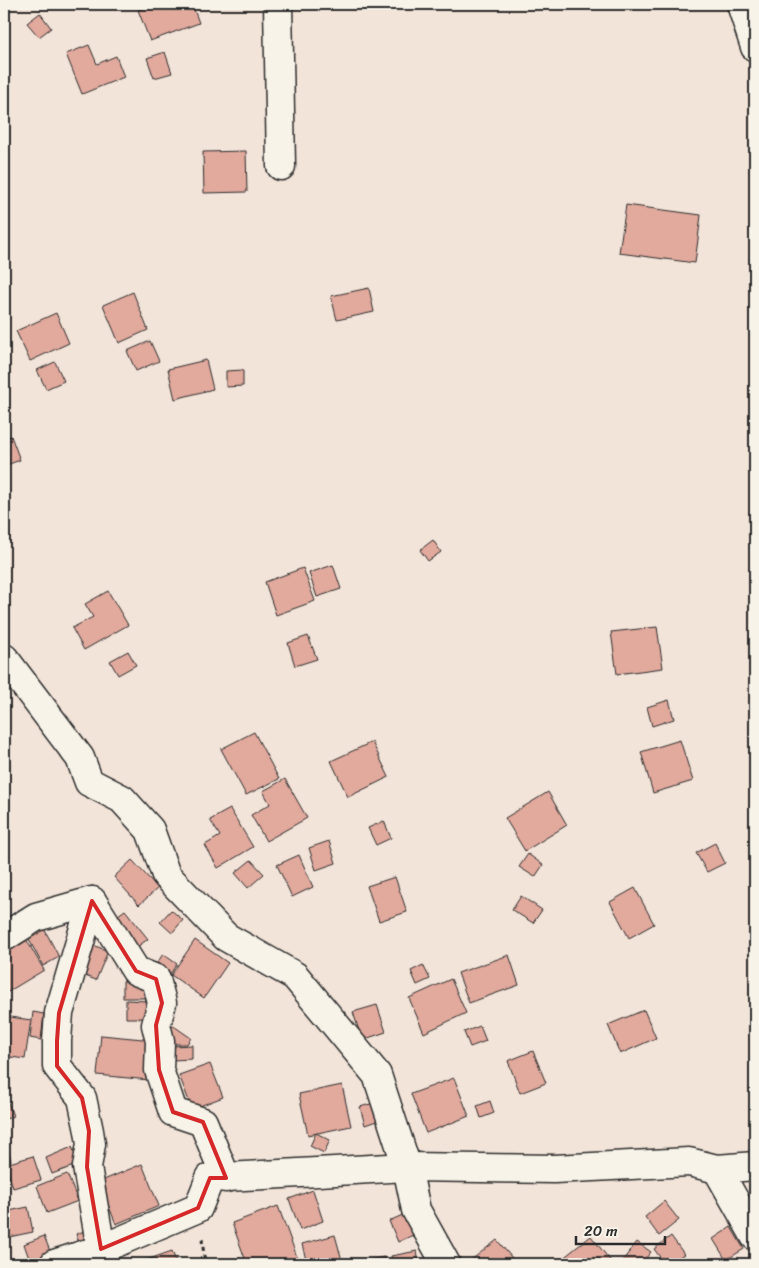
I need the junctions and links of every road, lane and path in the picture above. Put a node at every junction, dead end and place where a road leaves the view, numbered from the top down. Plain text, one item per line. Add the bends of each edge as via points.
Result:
1 (278, 4) edge
2 (740, 4) edge
3 (755, 47) edge
4 (281, 166) dead end
5 (4, 658) edge
6 (92, 901) junction
7 (4, 937) edge
8 (755, 1166) edge
9 (407, 1167) junction
10 (718, 1169) junction
11 (226, 1178) junction
12 (755, 1236) edge
13 (101, 1249) junction
14 (54, 1264) edge
15 (446, 1264) edge

1 - 4 street
2 - 3 street
5 - 9 street via 80,758 88,782 122,799 150,830 166,875 226,937 295,976 377,1075
6 - 7 street via 36,917
6 - 11 street via 136,971 156,980 162,1003 156,1025 160,1041 159,1070 173,1112 203,1122
6 - 13 street via 59,1013 57,1041 58,1066 82,1098 89,1130 91,1144 87,1167
8 - 10 street
9 - 10 street via 554,1170 689,1162
9 - 11 street
9 - 15 street via 416,1210
10 - 12 street
11 - 13 street via 210,1178 198,1208
13 - 14 street

